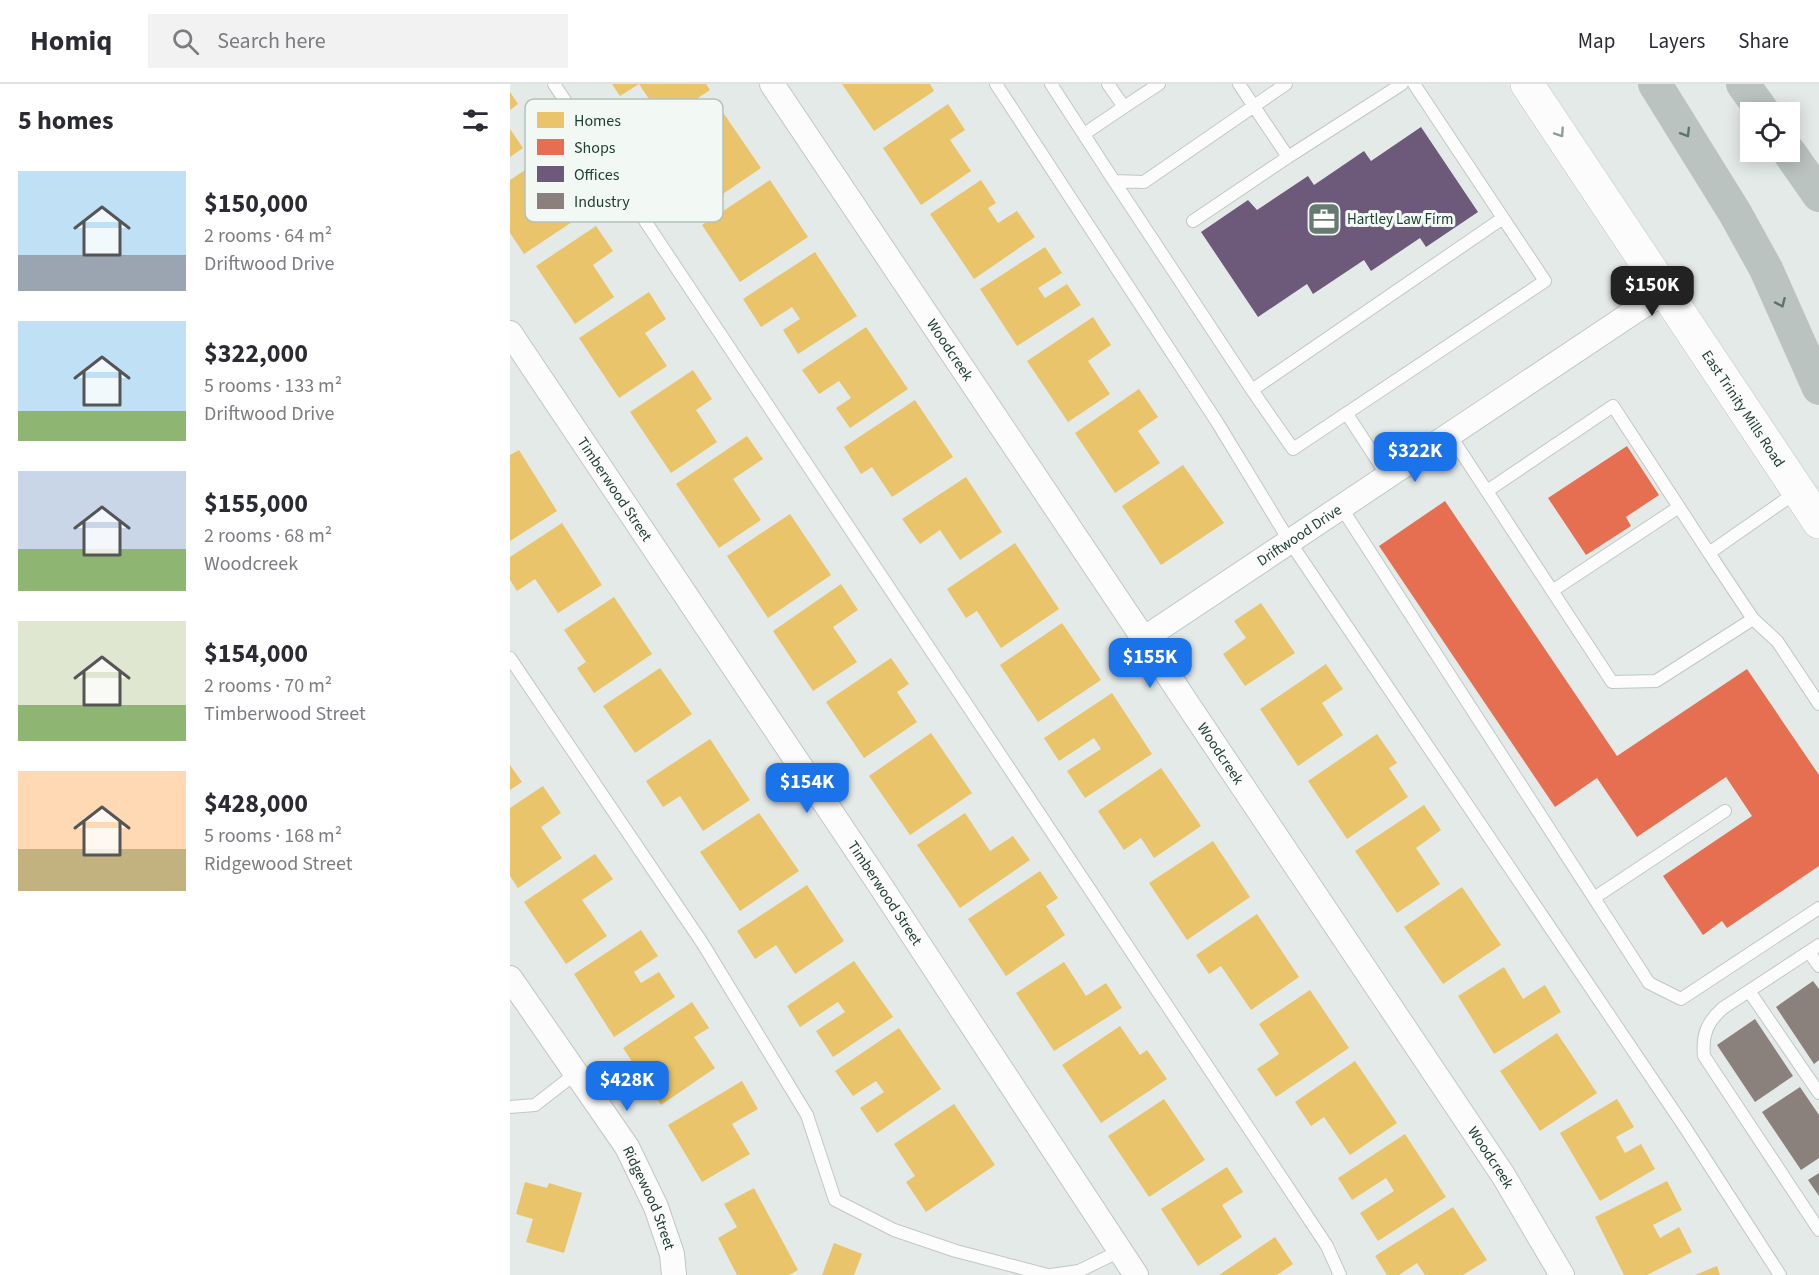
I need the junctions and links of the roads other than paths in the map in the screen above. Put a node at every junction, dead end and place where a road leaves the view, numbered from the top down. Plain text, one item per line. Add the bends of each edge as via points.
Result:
1 (554, 84) edge
2 (772, 84) edge
3 (996, 84) edge
4 (1051, 84) edge
5 (1108, 84) edge
6 (1159, 84) edge
7 (1239, 84) edge
8 (1286, 84) edge
9 (1402, 84) edge
10 (1414, 84) edge
11 (1527, 84) edge
12 (1655, 84) edge
13 (1743, 84) edge
14 (564, 99) edge
15 (1756, 102) edge
16 (1254, 106) junction
17 (1124, 107) junction
18 (1084, 134) junction
19 (1288, 157) junction
20 (1796, 162) edge
21 (1114, 181) junction
22 (1819, 195) edge
23 (1503, 218) junction
24 (1193, 221) dead end
25 (646, 222) edge
26 (1665, 291) junction
27 (510, 333) edge
28 (1819, 388) edge
29 (1252, 390) junction
30 (1347, 414) junction
31 (1450, 435) junction
32 (1388, 477) junction
33 (1486, 491) junction
34 (1798, 491) junction
35 (1341, 507) junction
36 (1679, 507) junction
37 (1819, 522) edge
38 (1290, 542) junction
39 (1708, 553) junction
40 (1552, 591) junction
41 (1753, 619) junction
42 (1142, 640) junction
43 (510, 658) edge
44 (1819, 704) edge
45 (1725, 811) dead end
46 (1594, 898) junction
47 (1819, 908) edge
48 (1814, 949) edge
49 (1819, 966) edge
50 (510, 978) edge
51 (1749, 991) junction
52 (575, 1074) junction
53 (1819, 1093) edge
54 (510, 1107) edge
55 (1819, 1230) edge
56 (1120, 1251) junction
57 (674, 1275) edge
58 (1050, 1275) edge
59 (1136, 1275) edge
60 (1340, 1275) edge
61 (1562, 1275) edge
62 (1780, 1275) edge

1 - 14 lane
2 - 42 street, Woodcreek
3 - 38 lane via 1217,422
4 - 18 lane
5 - 17 lane
6 - 17 lane
7 - 16 lane
8 - 16 lane
9 - 19 lane
10 - 23 lane
11 -> 26 main road, East Trinity Mills Road
12 -> 28 highway via 1766,269
13 - 15 highway
16 - 19 lane
16 - 21 lane via 1144,182
17 - 18 lane
18 - 21 lane
19 - 24 lane
20 - 22 highway
21 - 29 lane
23 - 29 lane
23 - 30 lane via 1545,281
25 - 60 lane via 1327,1246
26 - 31 street, Driftwood Drive
26 - 34 main road, East Trinity Mills Road
27 - 56 street, Timberwood Street
29 - 30 lane via 1293,449
30 - 32 lane
31 - 32 street, Driftwood Drive
31 - 33 lane
32 - 35 street, Driftwood Drive
33 - 36 lane via 1613,406
33 - 40 lane
34 - 37 main road, East Trinity Mills Road
34 - 39 lane
35 - 38 street, Driftwood Drive
35 - 46 lane
36 - 39 lane
36 - 40 lane
38 - 42 street, Driftwood Drive
38 - 62 lane via 1680,1119
39 - 41 lane
40 - 41 lane via 1612,682 1656,681
41 - 44 lane via 1778,641
42 - 61 street, Woodcreek via 1503,1175
43 - 58 lane via 703,944 807,1115 835,1200 894,1230
45 - 46 lane
46 - 47 lane via 1649,983 1681,999
48 - 49 lane
48 - 51 lane
50 - 52 street, Ridgewood Street
51 - 53 lane
51 - 55 lane via 1710,1019 1702,1039 1704,1056
52 - 54 lane via 535,1105
52 - 57 street, Ridgewood Street via 627,1147 656,1207 672,1254
56 - 58 lane via 1079,1271
56 - 59 street, Timberwood Street

